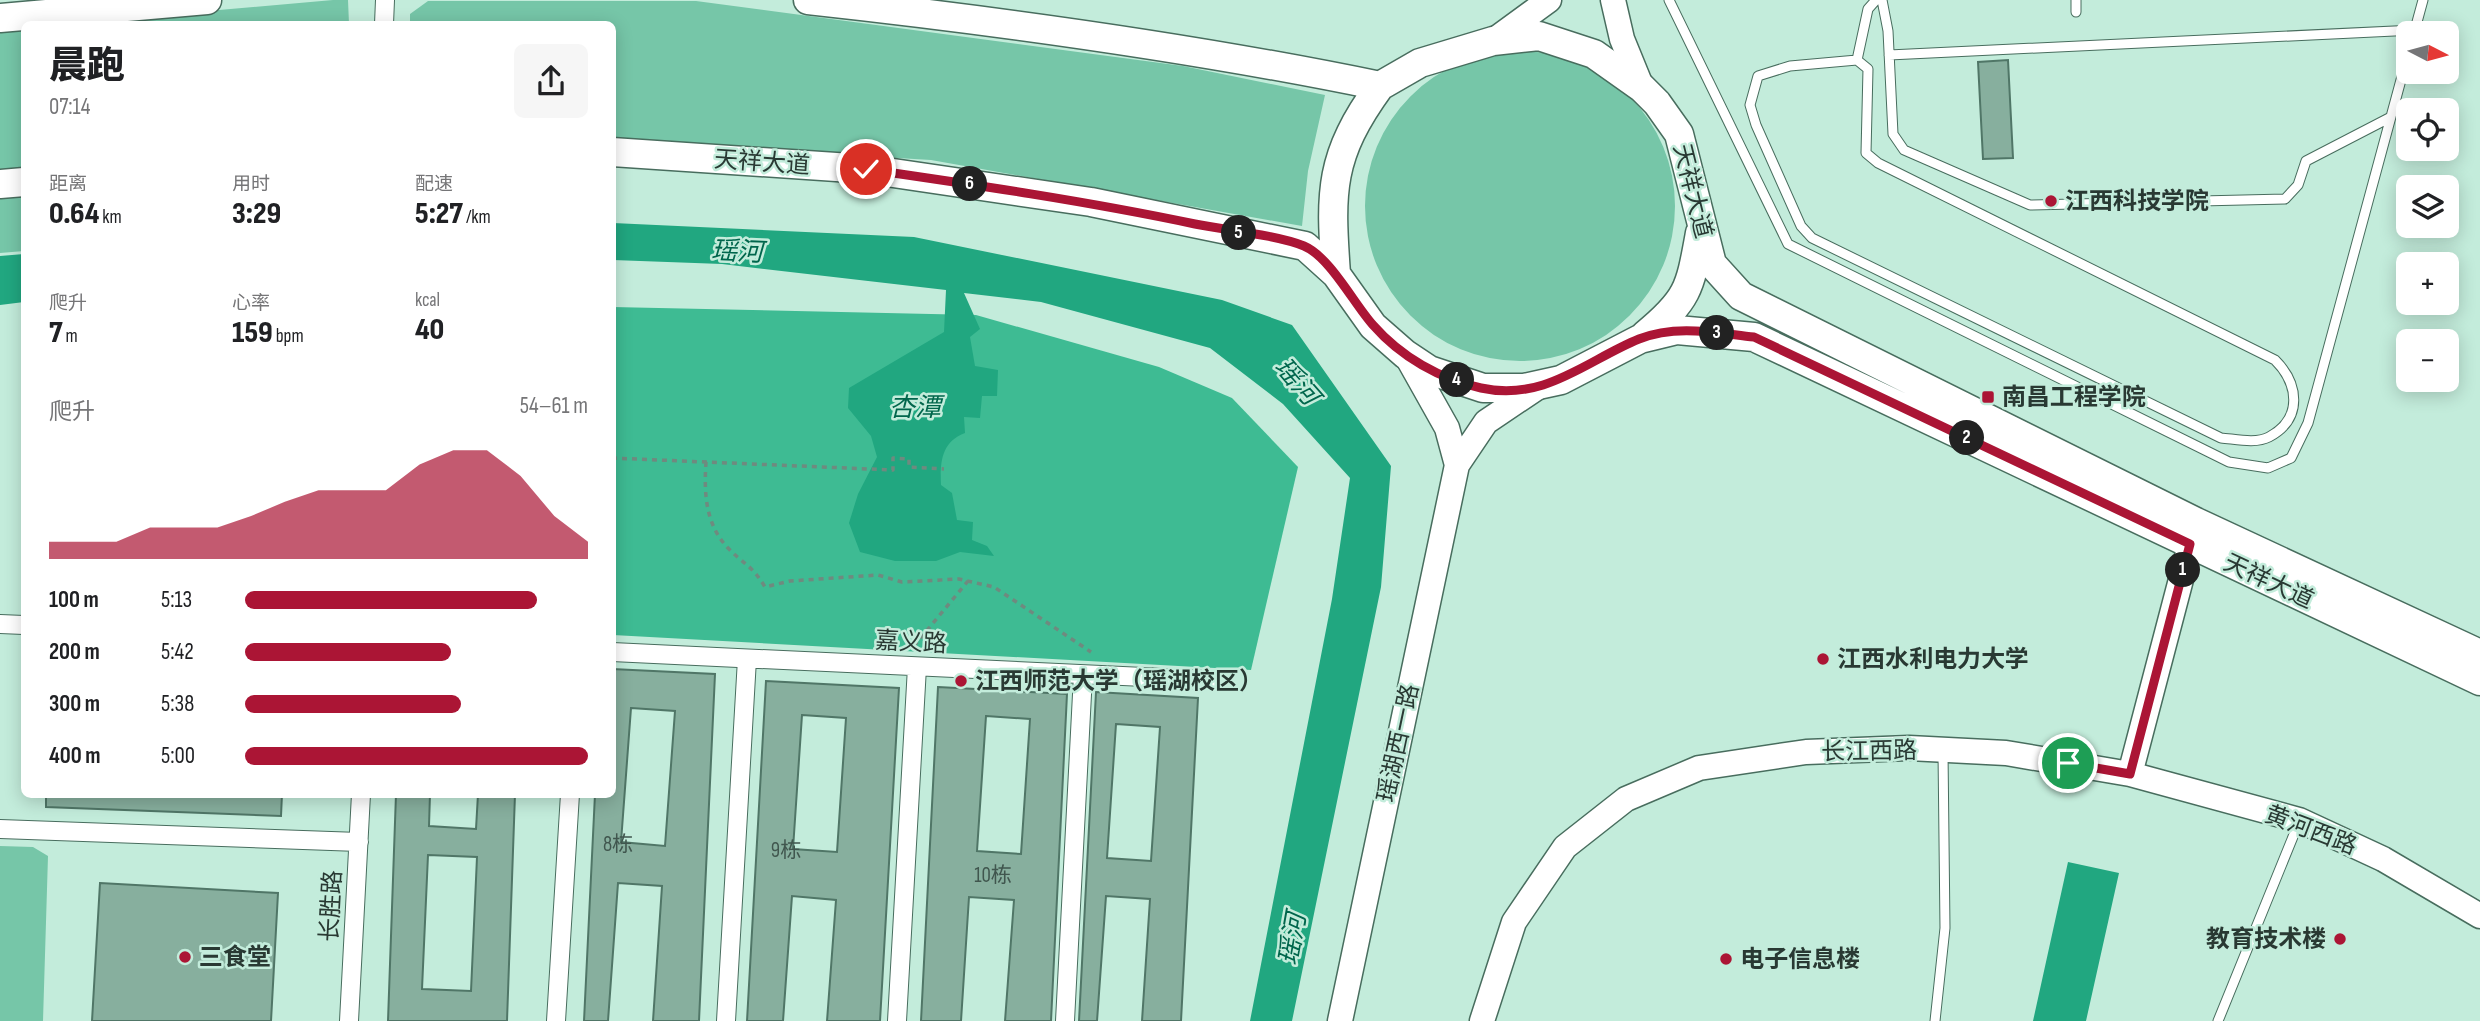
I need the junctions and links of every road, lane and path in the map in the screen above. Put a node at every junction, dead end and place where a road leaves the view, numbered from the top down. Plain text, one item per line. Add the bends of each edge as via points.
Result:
1 (207, 0) edge
2 (385, 0) edge
3 (808, 0) edge
4 (1549, 0) edge
5 (1613, 0) edge
6 (1669, 0) edge
7 (1876, 0) edge
8 (1882, 0) edge
9 (2076, 0) edge
10 (2423, 0) edge
11 (2076, 12) dead end
12 (0, 18) edge
13 (384, 21) edge
14 (2417, 21) edge
15 (2396, 33) edge
16 (1493, 41) junction
17 (1889, 55) junction
18 (1857, 60) junction
19 (2400, 84) edge
20 (1380, 86) junction
21 (1642, 88) junction
22 (2391, 117) junction
23 (616, 152) edge
24 (21, 182) edge
25 (0, 184) edge
26 (1701, 222) junction
27 (1336, 274) junction
28 (1640, 339) junction
29 (1405, 354) junction
30 (1544, 383) junction
31 (616, 458) edge
32 (706, 462) junction
33 (1457, 464) junction
34 (944, 469) dead end
35 (2193, 533) junction
36 (968, 581) junction
37 (0, 624) edge
38 (21, 625) edge
39 (914, 646) dead end
40 (616, 652) edge
41 (1091, 652) dead end
42 (2480, 653) edge
43 (747, 659) junction
44 (917, 667) junction
45 (1083, 675) junction
46 (1208, 680) dead end
47 (2480, 681) edge
48 (1943, 750) junction
49 (2130, 774) junction
50 (361, 798) edge
51 (569, 798) edge
52 (2300, 820) junction
53 (0, 829) edge
54 (359, 842) junction
55 (2480, 916) edge
56 (349, 1021) edge
57 (556, 1021) edge
58 (726, 1021) edge
59 (897, 1021) edge
60 (1065, 1021) edge
61 (1340, 1021) edge
62 (1482, 1021) edge
63 (1935, 1021) edge
64 (2218, 1021) edge

1 - 12 main road
2 - 13 street
3 - 20 main road via 1026,24 1240,57
4 - 16 street
5 - 21 street via 1622,39
6 - 22 lane via 1788,244 2230,462 2269,468 2291,458 2308,423
7 - 18 lane via 1868,9
8 - 17 lane
9 - 11 lane
10 - 14 lane
15 - 17 lane
16 - 20 main road, 天祥大道 via 1420,63
16 - 21 main road, 天祥大道 via 1539,36 1594,54
17 - 22 lane via 1893,134 1904,150 2030,205 2285,198 2298,185 2306,161
18 - 18 lane via 1771,69 1758,76 1750,105 1801,226 1812,238 2221,438 2269,437 2286,421 2295,392 2287,372 2275,360 1878,163 1866,153 1868,69
19 - 22 lane
20 - 27 main road via 1355,120 1335,173 1331,211
21 - 26 main road, 天祥大道 via 1679,134
23 - 27 main road, 天祥大道 via 866,169 1091,202 1306,246
24 - 25 main road
26 - 28 main road via 1688,288 1675,310
26 - 35 main road, 天祥大道 via 1712,264 1741,296
27 - 29 main road, 天祥大道 via 1373,326
28 - 30 main road, 天祥大道 via 1561,380
28 - 35 main road, 天祥大道 via 1677,330 1754,337
29 - 30 main road, 天祥大道 via 1429,370 1483,388
29 - 33 street via 1447,428
30 - 33 street via 1486,422
31 - 32 path
32 - 34 path via 892,470 893,458 909,459 909,467
32 - 36 path via 703,497 710,515 725,545 753,568 765,587 878,575 902,582
33 - 61 street, 瑶湖西一路
35 - 42 main road, 天祥大道
35 - 47 main road, 天祥大道
35 - 49 street
36 - 39 path
36 - 41 path via 994,587
37 - 38 street
40 - 43 street, 嘉义路
43 - 44 street, 嘉义路
43 - 58 street
44 - 45 street, 嘉义路
44 - 59 street
45 - 46 street, 嘉义路
45 - 60 street
48 - 49 street, 长江西路 via 2006,753
48 - 62 street, 长江西路 via 1806,752 1699,768 1626,799 1565,847 1514,922
48 - 63 lane via 1945,928
49 - 52 street, 黄河西路
50 - 54 street, 长胜路
51 - 57 street
52 - 55 street, 黄河西路 via 2383,859
52 - 64 lane
53 - 54 street
54 - 56 street, 长胜路

